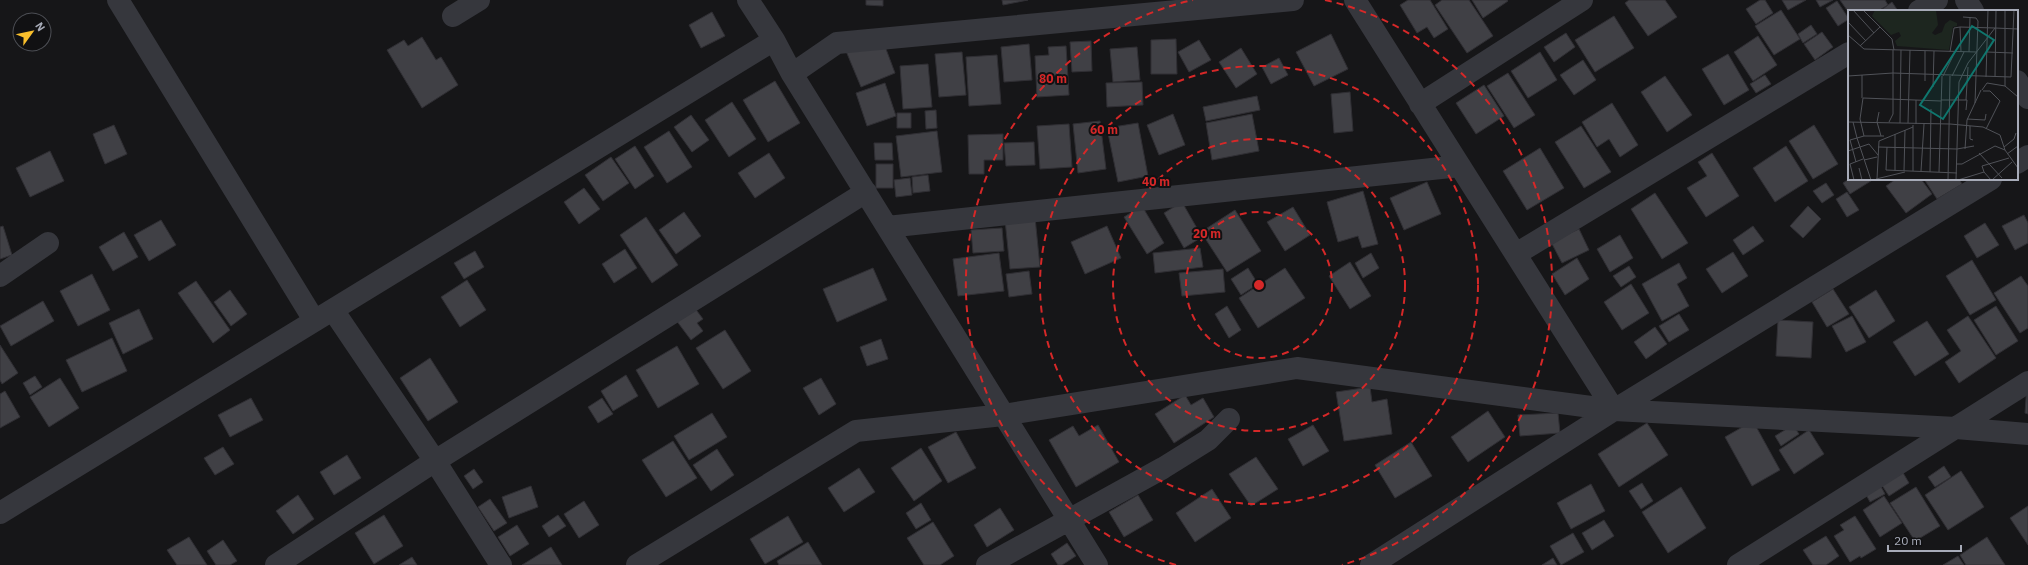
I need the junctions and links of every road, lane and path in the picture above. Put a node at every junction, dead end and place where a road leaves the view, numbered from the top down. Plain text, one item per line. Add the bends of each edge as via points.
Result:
1 (118, 0) edge
2 (479, 0) edge
3 (748, 0) edge
4 (1293, 0) edge
5 (1355, 0) edge
6 (1582, 0) edge
7 (1937, 0) edge
8 (1966, 0) edge
9 (1921, 10) edge
10 (1972, 10) edge
11 (453, 16) dead end
12 (774, 40) junction
13 (1848, 54) edge
14 (792, 74) junction
15 (2018, 83) edge
16 (2028, 98) edge
17 (1420, 104) junction
18 (2028, 156) edge
19 (2018, 162) edge
20 (1460, 166) junction
21 (1989, 180) edge
22 (866, 192) junction
23 (887, 227) junction
24 (48, 243) dead end
25 (1516, 254) junction
26 (0, 276) edge
27 (323, 315) junction
28 (2028, 382) edge
29 (1614, 410) junction
30 (1003, 415) junction
31 (1229, 419) dead end
32 (1956, 428) junction
33 (2028, 434) edge
34 (435, 462) junction
35 (0, 513) edge
36 (1069, 519) junction
37 (276, 565) edge
38 (501, 565) edge
39 (637, 565) edge
40 (987, 565) edge
41 (1096, 565) edge
42 (1371, 565) edge
43 (1738, 565) edge

1 - 27 street
2 - 11 street
3 - 12 street
4 - 14 street via 837,43
5 - 17 street
6 - 17 street
7 - 9 street
8 - 10 street
12 - 14 street
12 - 27 street
13 - 25 street
14 - 22 street
15 - 16 street
17 - 20 street
18 - 19 street
20 - 23 street
20 - 25 street
21 - 29 street
22 - 23 street
22 - 34 street
23 - 30 street
24 - 26 street
25 - 29 street
27 - 34 street
27 - 35 street
28 - 32 street
29 - 30 street via 1297,368
29 - 32 street
29 - 42 street
30 - 36 street
30 - 39 street via 856,430
31 - 36 street via 1208,440 1163,468
32 - 33 street
32 - 43 street
34 - 37 street
34 - 38 street
36 - 40 street
36 - 41 street

